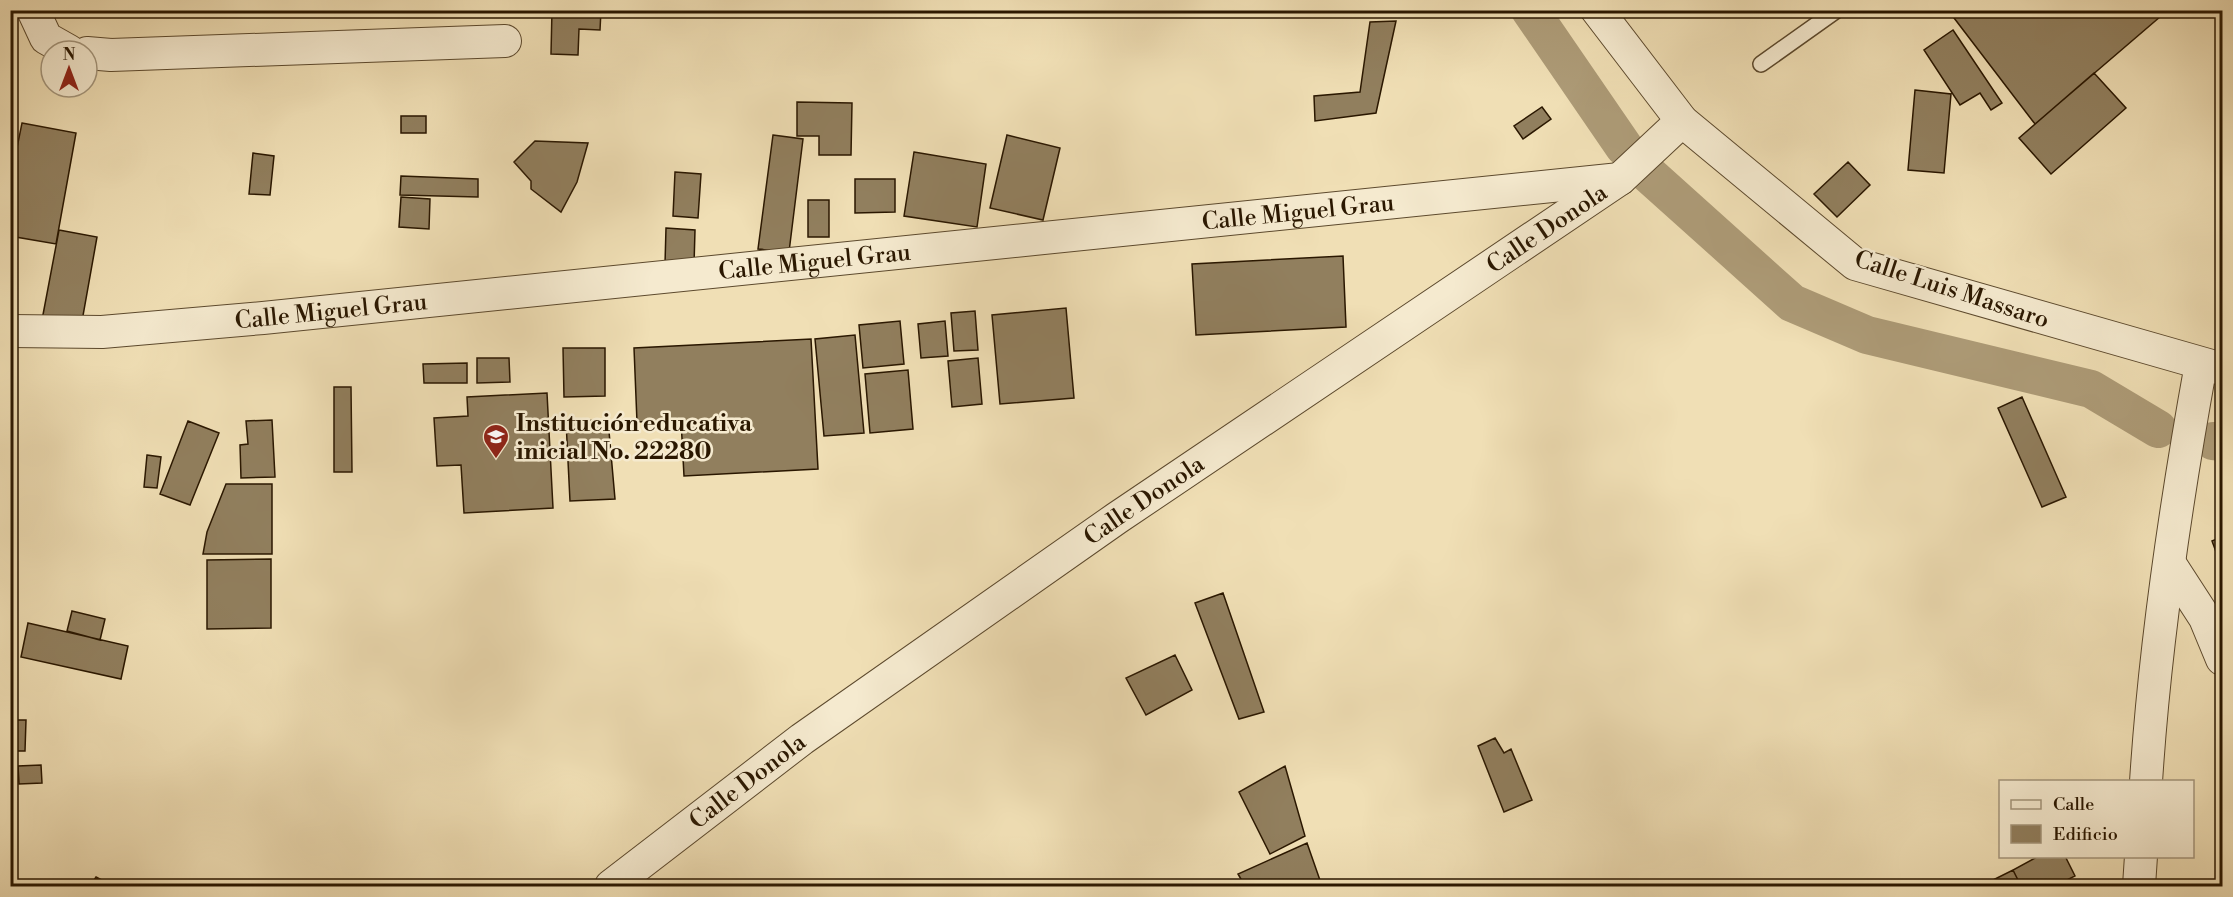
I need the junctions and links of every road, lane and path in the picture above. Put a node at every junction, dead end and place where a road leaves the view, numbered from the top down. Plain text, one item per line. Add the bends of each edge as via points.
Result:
1 (33, 10) edge
2 (1597, 10) edge
3 (1837, 10) edge
4 (48, 39) edge
5 (505, 41) dead end
6 (99, 54) edge
7 (1761, 64) dead end
8 (1682, 121) junction
9 (1620, 179) junction
10 (10, 331) edge
11 (2212, 367) edge
12 (2170, 564) junction
13 (2214, 615) edge
14 (2223, 659) edge
15 (2146, 780) edge
16 (2141, 858) edge
17 (611, 886) edge
18 (2139, 886) edge

1 - 4 street
2 - 8 street, Calle Luis Massaro
3 - 7 lane
5 - 6 street
8 - 9 street, Calle Donola
8 - 11 street, Calle Luis Massaro via 1855,264
9 - 10 street, Calle Miguel Grau via 263,318 102,332
9 - 17 street, Calle Donola via 1117,518 812,732
11 - 12 street via 2177,500
12 - 13 street
12 - 15 street via 2150,714
13 - 14 street
16 - 18 street

